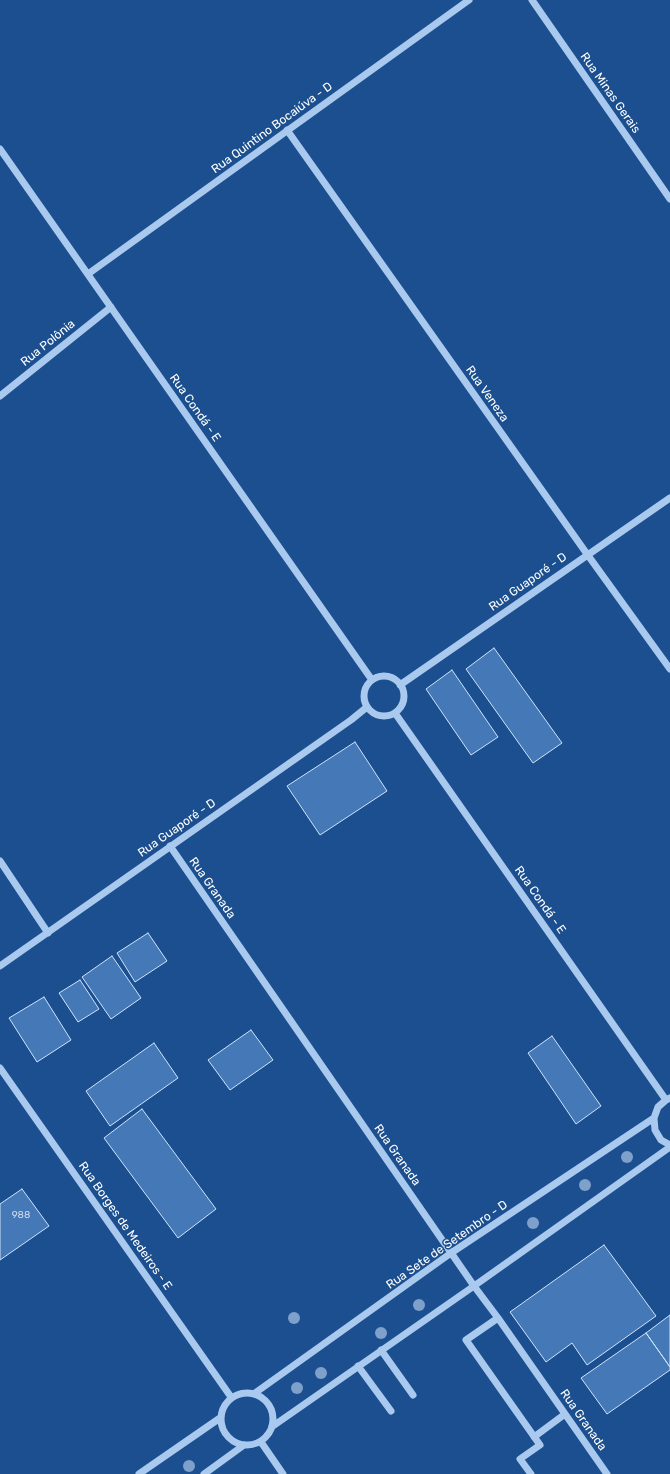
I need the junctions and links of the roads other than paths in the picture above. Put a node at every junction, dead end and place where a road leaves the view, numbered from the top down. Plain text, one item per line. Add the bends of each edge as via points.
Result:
1 (469, 0) edge
2 (532, 0) edge
3 (287, 130) junction
4 (0, 148) edge
5 (670, 199) edge
6 (88, 274) junction
7 (111, 307) junction
8 (0, 396) edge
9 (670, 498) edge
10 (587, 554) junction
11 (670, 669) edge
12 (372, 680) junction
13 (400, 685) junction
14 (367, 707) junction
15 (395, 713) junction
16 (170, 846) junction
17 (0, 861) edge
18 (48, 933) junction
19 (0, 966) edge
20 (0, 1068) edge
21 (668, 1099) edge
22 (654, 1118) junction
23 (670, 1146) edge
24 (451, 1253) junction
25 (474, 1286) junction
26 (498, 1318) junction
27 (381, 1350) junction
28 (358, 1366) junction
29 (255, 1393) junction
30 (413, 1395) dead end
31 (231, 1397) junction
32 (391, 1411) dead end
33 (565, 1414) junction
34 (220, 1418) junction
35 (273, 1426) junction
36 (534, 1437) junction
37 (261, 1442) junction
38 (244, 1445) junction
39 (139, 1474) edge
40 (204, 1474) edge
41 (283, 1474) edge
42 (530, 1474) edge
43 (607, 1474) edge

1 - 3 street, Rua Quintino Bocaiúva - D
2 - 5 street, Rua Minas Gerais
3 - 6 street, Rua Quintino Bocaiúva - D
3 - 10 street, Rua Veneza
4 - 6 street, Rua Condá - E
6 - 7 street, Rua Condá - E
7 - 8 street, Rua Polônia
7 - 12 street, Rua Condá - E
9 - 10 street, Rua Guaporé - D
10 - 11 street, Rua Veneza
10 - 13 street, Rua Guaporé - D
12 - 13 street via 382,676 390,677
12 - 14 street via 363,695
13 - 15 street via 404,701
14 - 15 street via 374,714 381,716
14 - 16 street, Rua Guaporé - D
15 - 21 street, Rua Condá - E
16 - 18 street, Rua Guaporé - D
16 - 24 street, Rua Granada
17 - 18 street
18 - 19 street, Rua Guaporé - D
20 - 31 street, Rua Borges de Medeiros - E
21 - 22 street via 658,1107
22 - 23 street via 655,1130 661,1140
22 - 24 street, Rua Sete de Setembro - D
23 - 25 street
24 - 25 street, Rua Granada
24 - 29 street, Rua Sete de Setembro - D
25 - 26 street, Rua Granada
25 - 27 street
26 - 33 street, Rua Granada
26 - 36 street via 466,1340
27 - 28 street
27 - 30 street
28 - 32 street
28 - 35 street
29 - 31 street via 243,1392
29 - 35 street via 266,1401 272,1412
31 - 34 street via 223,1406
33 - 36 street
33 - 43 street, Rua Granada
34 - 38 street via 226,1436
34 - 39 street
35 - 37 street
36 - 42 street via 540,1445 520,1459
37 - 38 street
37 - 41 street
38 - 40 street

